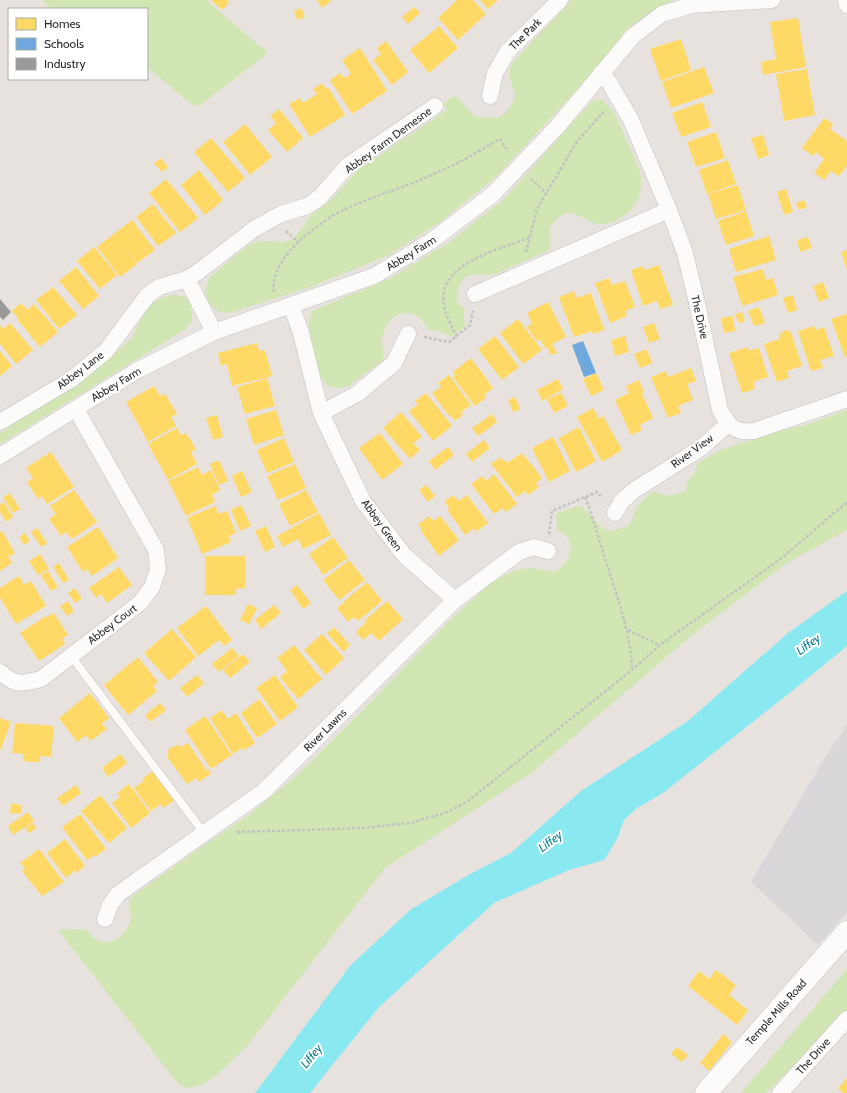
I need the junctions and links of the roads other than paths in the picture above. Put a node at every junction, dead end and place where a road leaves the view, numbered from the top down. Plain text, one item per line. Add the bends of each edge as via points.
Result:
1 (560, 0) edge
2 (772, 0) edge
3 (846, 0) edge
4 (691, 2) edge
5 (847, 5) edge
6 (601, 73) junction
7 (490, 96) dead end
8 (435, 106) dead end
9 (307, 206) joint
10 (668, 210) junction
11 (187, 279) junction
12 (475, 294) road end
13 (284, 307) junction
14 (214, 332) junction
15 (408, 334) road end
16 (847, 399) edge
17 (76, 409) junction
18 (321, 413) junction
19 (0, 422) edge
20 (728, 424) junction
21 (0, 456) edge
22 (615, 513) road end
23 (548, 550) road end
24 (455, 600) junction
25 (71, 656) junction
26 (0, 672) edge
27 (204, 833) junction
28 (105, 919) dead end
29 (847, 932) edge
30 (847, 1019) edge
31 (706, 1093) edge
32 (780, 1093) edge

1 - 7 street, The Park via 508,51 496,73
2 - 4 street, Abbey Farm
3 - 5 street
4 - 6 street, Abbey Farm via 662,14 633,36
6 - 10 street, The Drive via 631,120
6 - 13 street, Abbey Farm via 557,127 492,195 432,242 374,276
8 - 9 street, Abbey Farm Demesne via 348,166 321,196
9 - 11 street, Abbey Lane via 281,214 254,229
10 - 12 street
10 - 20 street, The Drive via 685,253 720,410
11 - 14 street
11 - 19 street, Abbey Lane via 160,287 145,300 106,351 72,379
13 - 14 street, Abbey Farm
13 - 18 street, Abbey Green via 301,333
14 - 17 street, Abbey Farm via 136,371
15 - 18 street via 394,363 357,394
16 - 20 street via 754,431 746,432
17 - 21 street, Abbey Farm
17 - 25 street, Abbey Court via 156,550 158,569 152,587 140,603
18 - 24 street, Abbey Green via 363,501 404,554
20 - 22 street, River View via 701,448 633,491 621,502
23 - 24 street, River Lawns via 534,547 519,552
24 - 27 street, River Lawns via 264,791
25 - 26 street, Abbey Court via 41,679 23,684 10,680
25 - 27 lane
27 - 28 street, River Lawns via 118,894 110,905
29 - 31 street, Temple Mills Road
30 - 32 street, The Drive

